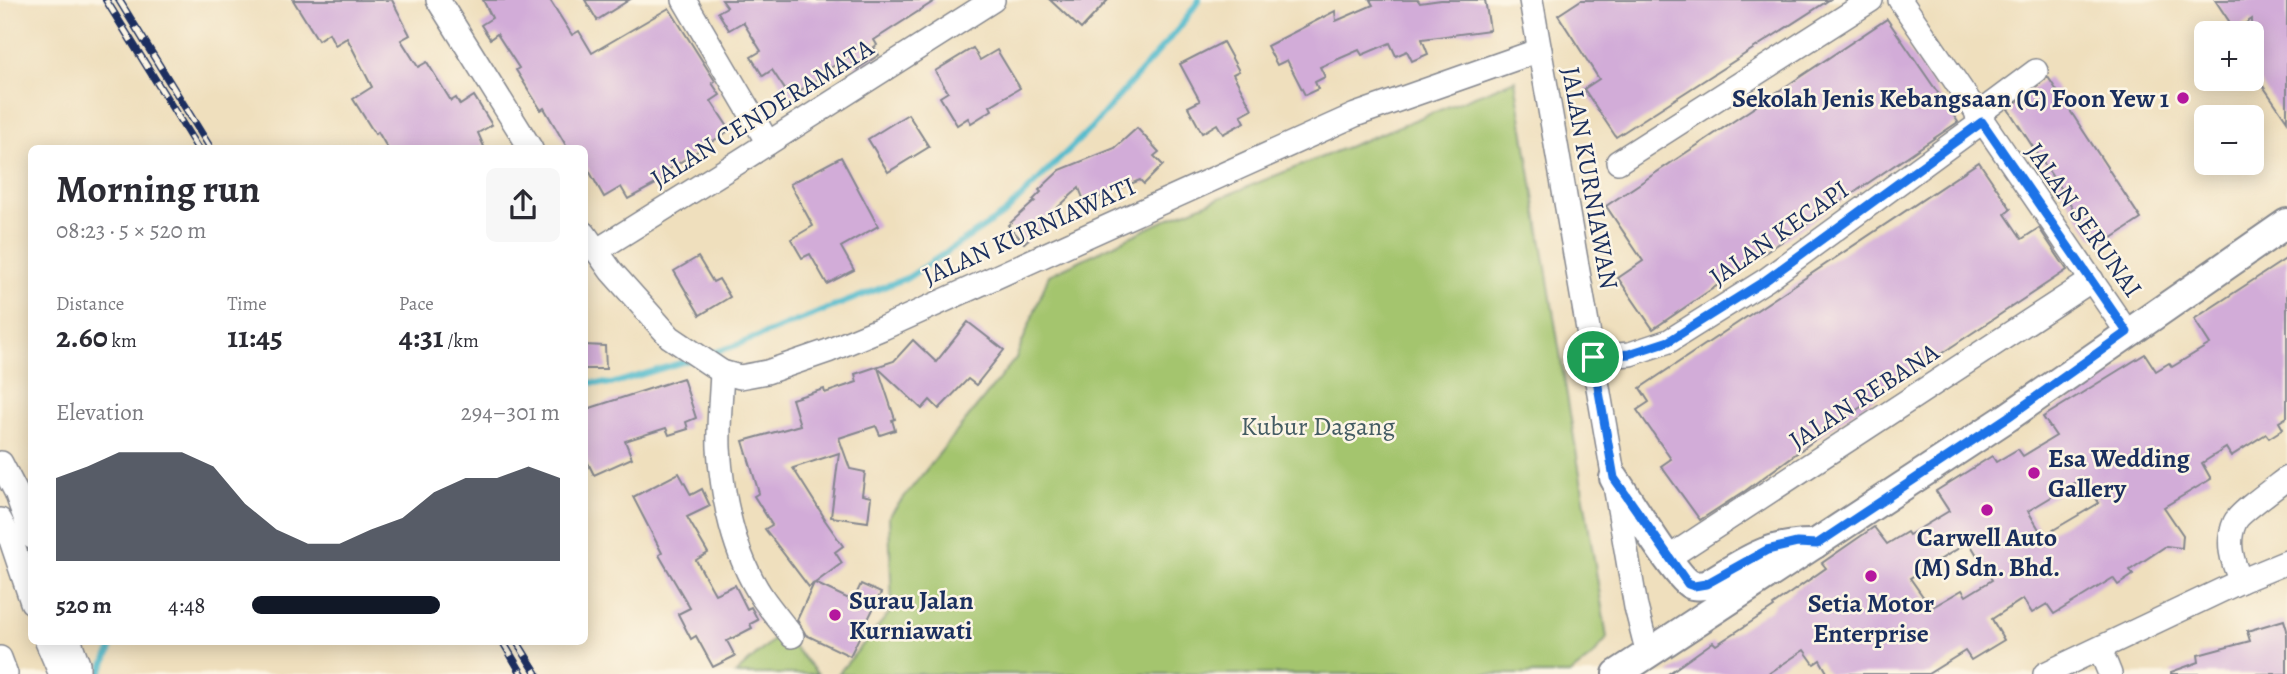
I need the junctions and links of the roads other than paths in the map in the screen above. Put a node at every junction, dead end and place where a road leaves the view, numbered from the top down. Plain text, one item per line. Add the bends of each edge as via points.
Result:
1 (438, 0) edge
2 (684, 0) edge
3 (993, 0) edge
4 (1531, 0) edge
5 (1871, 0) edge
6 (1900, 0) edge
7 (1540, 50) junction
8 (2036, 71) dead end
9 (1979, 118) junction
10 (768, 143) junction
11 (529, 145) edge
12 (1618, 162) dead end
13 (2287, 223) edge
14 (590, 242) edge
15 (2092, 280) junction
16 (2127, 332) junction
17 (1593, 357) junction
18 (717, 369) junction
19 (0, 462) edge
20 (1614, 478) junction
21 (2287, 478) edge
22 (0, 520) edge
23 (28, 526) edge
24 (1817, 544) junction
25 (1668, 558) junction
26 (2287, 562) edge
27 (2241, 581) junction
28 (28, 591) edge
29 (792, 635) dead end
30 (48, 645) edge
31 (71, 645) edge
32 (2100, 649) junction
33 (1648, 654) junction
34 (0, 658) edge
35 (6, 674) edge
36 (65, 674) edge
37 (78, 674) edge
38 (1617, 674) edge
39 (2045, 674) edge
40 (2110, 674) edge

1 - 11 street
2 - 10 street
3 - 10 street, JALAN CENDERAMATA
4 - 7 street, JALAN KURNIAWAN
5 - 12 street
6 - 9 street, JALAN SERUNAI
7 - 17 street, JALAN KURNIAWAN
7 - 18 street, JALAN KURNIAWATI via 1355,115 828,351 740,377
8 - 9 street, JALAN KECAPI
9 - 15 street, JALAN SERUNAI
9 - 17 street, JALAN KECAPI via 1766,280 1669,341 1629,354
10 - 14 street, JALAN CENDERAMATA
13 - 16 main road
14 - 18 street via 670,337
15 - 16 street, JALAN SERUNAI
15 - 25 street, JALAN REBANA
16 - 24 main road
17 - 20 street, JALAN KURNIAWAN
18 - 29 street via 722,479 731,524 761,595
19 - 23 street
20 - 25 main road
20 - 33 street, JALAN KURNIAWAN
21 - 27 street via 2235,519 2230,547
22 - 28 street
24 - 25 main road via 1767,550 1706,584 1694,586
24 - 33 main road
26 - 27 street
27 - 32 street
30 - 36 street
31 - 37 street
32 - 39 street
32 - 40 street
33 - 38 main road
34 - 35 street

